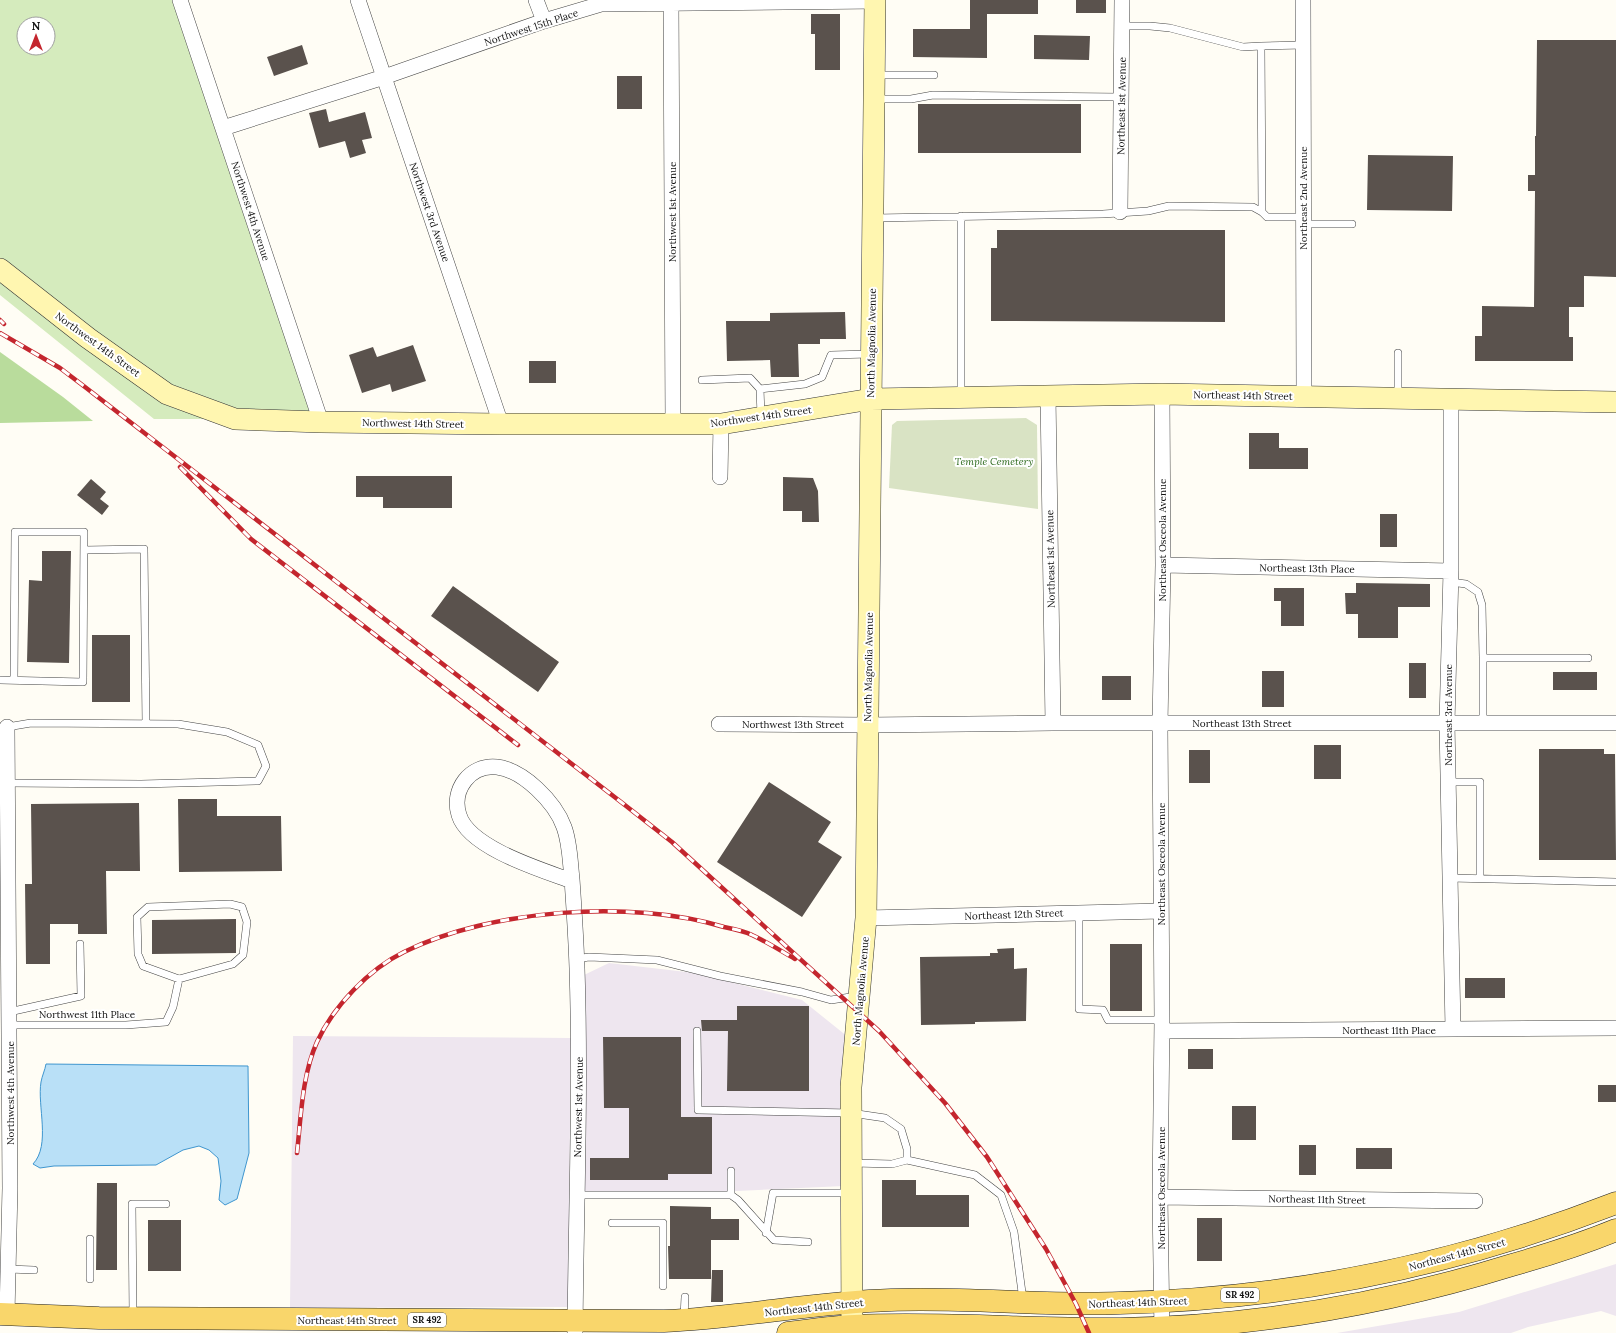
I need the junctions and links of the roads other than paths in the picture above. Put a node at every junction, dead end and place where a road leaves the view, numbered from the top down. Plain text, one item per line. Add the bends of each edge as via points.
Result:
1 (180, 0) edge
2 (358, 0) edge
3 (536, 0) edge
4 (875, 0) edge
5 (1122, 0) edge
6 (1302, 0) edge
7 (671, 2) edge
8 (544, 21) junction
9 (1122, 26) junction
10 (1303, 45) junction
11 (1260, 46) junction
12 (934, 74) dead end
13 (874, 76) junction
14 (384, 77) junction
15 (1121, 97) junction
16 (874, 99) junction
17 (223, 128) junction
18 (1120, 212) junction
19 (1262, 212) junction
20 (961, 216) junction
21 (873, 218) junction
22 (1303, 220) junction
23 (1352, 224) dead end
24 (0, 269) edge
25 (1398, 353) dead end
26 (871, 354) junction
27 (702, 380) dead end
28 (760, 389) junction
29 (1162, 394) junction
30 (1048, 396) junction
31 (1304, 396) junction
32 (961, 398) junction
33 (1398, 398) junction
34 (871, 399) junction
35 (1451, 400) junction
36 (1616, 402) edge
37 (762, 417) junction
38 (321, 422) junction
39 (502, 424) junction
40 (673, 424) junction
41 (721, 424) junction
42 (720, 477) dead end
43 (84, 550) junction
44 (1163, 565) junction
45 (1450, 577) junction
46 (1483, 658) junction
47 (1588, 658) dead end
48 (0, 680) edge
49 (14, 680) junction
50 (1053, 723) junction
51 (1447, 723) junction
52 (1483, 723) junction
53 (1616, 723) edge
54 (146, 724) junction
55 (719, 724) dead end
56 (1160, 724) junction
57 (867, 725) junction
58 (7, 727) joint
59 (5, 779) edge
60 (1448, 782) junction
61 (1450, 878) junction
62 (1480, 878) junction
63 (572, 881) junction
64 (1616, 882) edge
65 (1161, 911) junction
66 (1079, 913) junction
67 (866, 918) junction
68 (80, 944) dead end
69 (576, 959) junction
70 (179, 979) junction
71 (859, 996) junction
72 (9, 1018) junction
73 (1162, 1026) junction
74 (1616, 1028) edge
75 (1453, 1030) junction
76 (697, 1031) dead end
77 (851, 1114) junction
78 (907, 1160) junction
79 (852, 1164) junction
80 (731, 1171) dead end
81 (852, 1193) junction
82 (577, 1194) junction
83 (731, 1195) junction
84 (1160, 1197) junction
85 (1474, 1201) dead end
86 (1616, 1203) edge
87 (166, 1204) dead end
88 (612, 1223) dead end
89 (1616, 1230) edge
90 (766, 1233) junction
91 (90, 1239) dead end
92 (808, 1242) dead end
93 (8, 1269) junction
94 (34, 1270) dead end
95 (90, 1279) dead end
96 (663, 1286) dead end
97 (685, 1297) dead end
98 (853, 1302) junction
99 (1024, 1302) junction
100 (1162, 1302) junction
101 (4, 1314) edge
102 (133, 1319) junction
103 (684, 1320) junction
104 (575, 1327) edge
105 (944, 1329) edge
106 (852, 1330) edge
107 (977, 1330) edge
108 (1021, 1330) edge
109 (1162, 1330) edge
110 (788, 1333) edge

1 - 17 street, Northwest 4th Avenue
2 - 14 street, Northwest 3rd Avenue
3 - 8 street
4 - 7 street, Northwest 15th Place
4 - 13 street, North Magnolia Avenue
5 - 9 street, Northeast 1st Avenue
6 - 10 street, Northeast 2nd Avenue
7 - 8 street, Northwest 15th Place via 601,4
7 - 40 street, Northwest 1st Avenue
8 - 14 street, Northwest 15th Place
9 - 11 lane via 1170,28 1242,47
9 - 15 street, Northeast 1st Avenue
10 - 11 lane
10 - 22 street, Northeast 2nd Avenue
11 - 19 lane
12 - 13 lane
13 - 16 street, North Magnolia Avenue
14 - 17 street, Northwest 15th Place
14 - 39 street, Northwest 3rd Avenue
15 - 16 lane via 933,95 911,99
15 - 18 street, Northeast 1st Avenue
16 - 21 street, North Magnolia Avenue
17 - 38 street, Northwest 4th Avenue
18 - 19 lane via 1148,211 1169,206 1253,207
18 - 20 lane
19 - 22 lane via 1266,217
20 - 21 lane
20 - 32 lane
21 - 26 street, North Magnolia Avenue
22 - 23 lane
22 - 31 street, Northeast 2nd Avenue
24 - 38 street, Northwest 14th Street via 88,338 167,394 235,419
25 - 33 lane
26 - 28 lane via 831,355 822,377 805,384
26 - 34 street, North Magnolia Avenue
27 - 28 lane via 750,378
28 - 37 lane
29 - 30 street, Northeast 14th Street
29 - 31 street, Northeast 14th Street
29 - 44 street, Northeast Osceola Avenue
30 - 32 street, Northeast 14th Street
30 - 50 street, Northeast 1st Avenue
31 - 33 street, Northeast 14th Street
32 - 34 street, Northeast 14th Street
33 - 35 street, Northeast 14th Street
34 - 37 street, Northwest 14th Street
34 - 57 street, North Magnolia Avenue
35 - 36 street, Northeast 14th Street
35 - 45 street, Northeast 3rd Avenue
37 - 41 street, Northwest 14th Street
38 - 39 street, Northwest 14th Street
39 - 40 street, Northwest 14th Street
40 - 41 street, Northwest 14th Street
41 - 42 street
43 - 49 lane via 83,682
43 - 49 lane via 84,532 15,532
43 - 54 lane via 144,549
44 - 45 street, Northeast 13th Place
44 - 56 street, Northeast Osceola Avenue
45 - 46 lane via 1478,592 1482,605
45 - 51 street, Northeast 3rd Avenue
46 - 47 lane
46 - 52 lane
48 - 49 lane
50 - 56 street, Northeast 13th Street
50 - 57 street, Northeast 13th Street
51 - 52 street, Northeast 13th Street
51 - 56 street, Northeast 13th Street
51 - 60 street, Northeast 3rd Avenue
52 - 53 street, Northeast 13th Street
54 - 58 lane via 31,723
54 - 59 lane via 178,724 227,732 258,746 266,766 258,781 141,784
55 - 57 street, Northwest 13th Street
56 - 65 street, Northeast Osceola Avenue
57 - 67 street, North Magnolia Avenue
58 - 59 street, Northwest 4th Avenue
59 - 72 street, Northwest 4th Avenue
60 - 61 street, Northeast 3rd Avenue
60 - 62 lane via 1480,782
61 - 62 lane
61 - 75 street, Northeast 3rd Avenue
62 - 64 lane
63 - 63 street, Northwest 1st Avenue via 568,839 555,810 545,798 508,770 484,767 468,776 460,789 457,805 460,819 470,832 504,854
63 - 69 street, Northwest 1st Avenue
65 - 66 street, Northeast 12th Street
65 - 73 street, Northeast Osceola Avenue
66 - 67 street, Northeast 12th Street
66 - 73 lane via 1079,1009 1103,1010 1108,1020
67 - 71 street, North Magnolia Avenue
68 - 72 lane via 80,996
69 - 71 lane via 589,957 657,960 831,1000
69 - 82 street, Northwest 1st Avenue via 579,1033
70 - 70 lane via 234,964 243,955 247,922 242,907 230,904 148,907 137,917 138,954 143,966
70 - 72 lane, Northwest 11th Place via 173,1008 166,1022 126,1025
71 - 77 street, North Magnolia Avenue
72 - 93 street, Northwest 4th Avenue
73 - 75 street, Northeast 11th Place
73 - 84 street, Northeast Osceola Avenue
74 - 75 street, Northeast 11th Place
76 - 77 lane via 698,1110
77 - 78 lane via 885,1118 901,1129 907,1149
77 - 79 street, North Magnolia Avenue
78 - 79 lane via 892,1164
78 - 99 lane via 975,1176 1001,1194 1014,1232
79 - 81 street, North Magnolia Avenue
80 - 83 lane
81 - 90 lane via 773,1193
81 - 98 street, North Magnolia Avenue
82 - 83 lane
82 - 104 street, Northwest 1st Avenue
83 - 90 lane
84 - 85 street, Northeast 11th Street
84 - 100 street, Northeast Osceola Avenue
86 - 100 main road, Northeast 14th Street / SR 492 via 1518,1238 1391,1272 1281,1291
87 - 102 lane via 132,1204
88 - 96 lane via 663,1223
89 - 109 main road via 1487,1273 1390,1298 1291,1315
90 - 92 lane via 774,1240
91 - 95 lane
93 - 94 lane
93 - 101 street, Northwest 4th Avenue
97 - 103 lane
98 - 99 main road, Northeast 14th Street / SR 492
98 - 103 main road, Northeast 14th Street / SR 492 via 722,1318
98 - 106 street, North Magnolia Avenue
99 - 100 main road, Northeast 14th Street / SR 492
100 - 109 street, Northeast Osceola Avenue
101 - 102 main road, Northeast 14th Street / SR 492
102 - 104 main road, Northeast 14th Street / SR 492
103 - 104 main road, Northeast 14th Street / SR 492
105 - 106 main road
105 - 107 main road
106 - 110 main road
107 - 108 main road
108 - 109 main road

